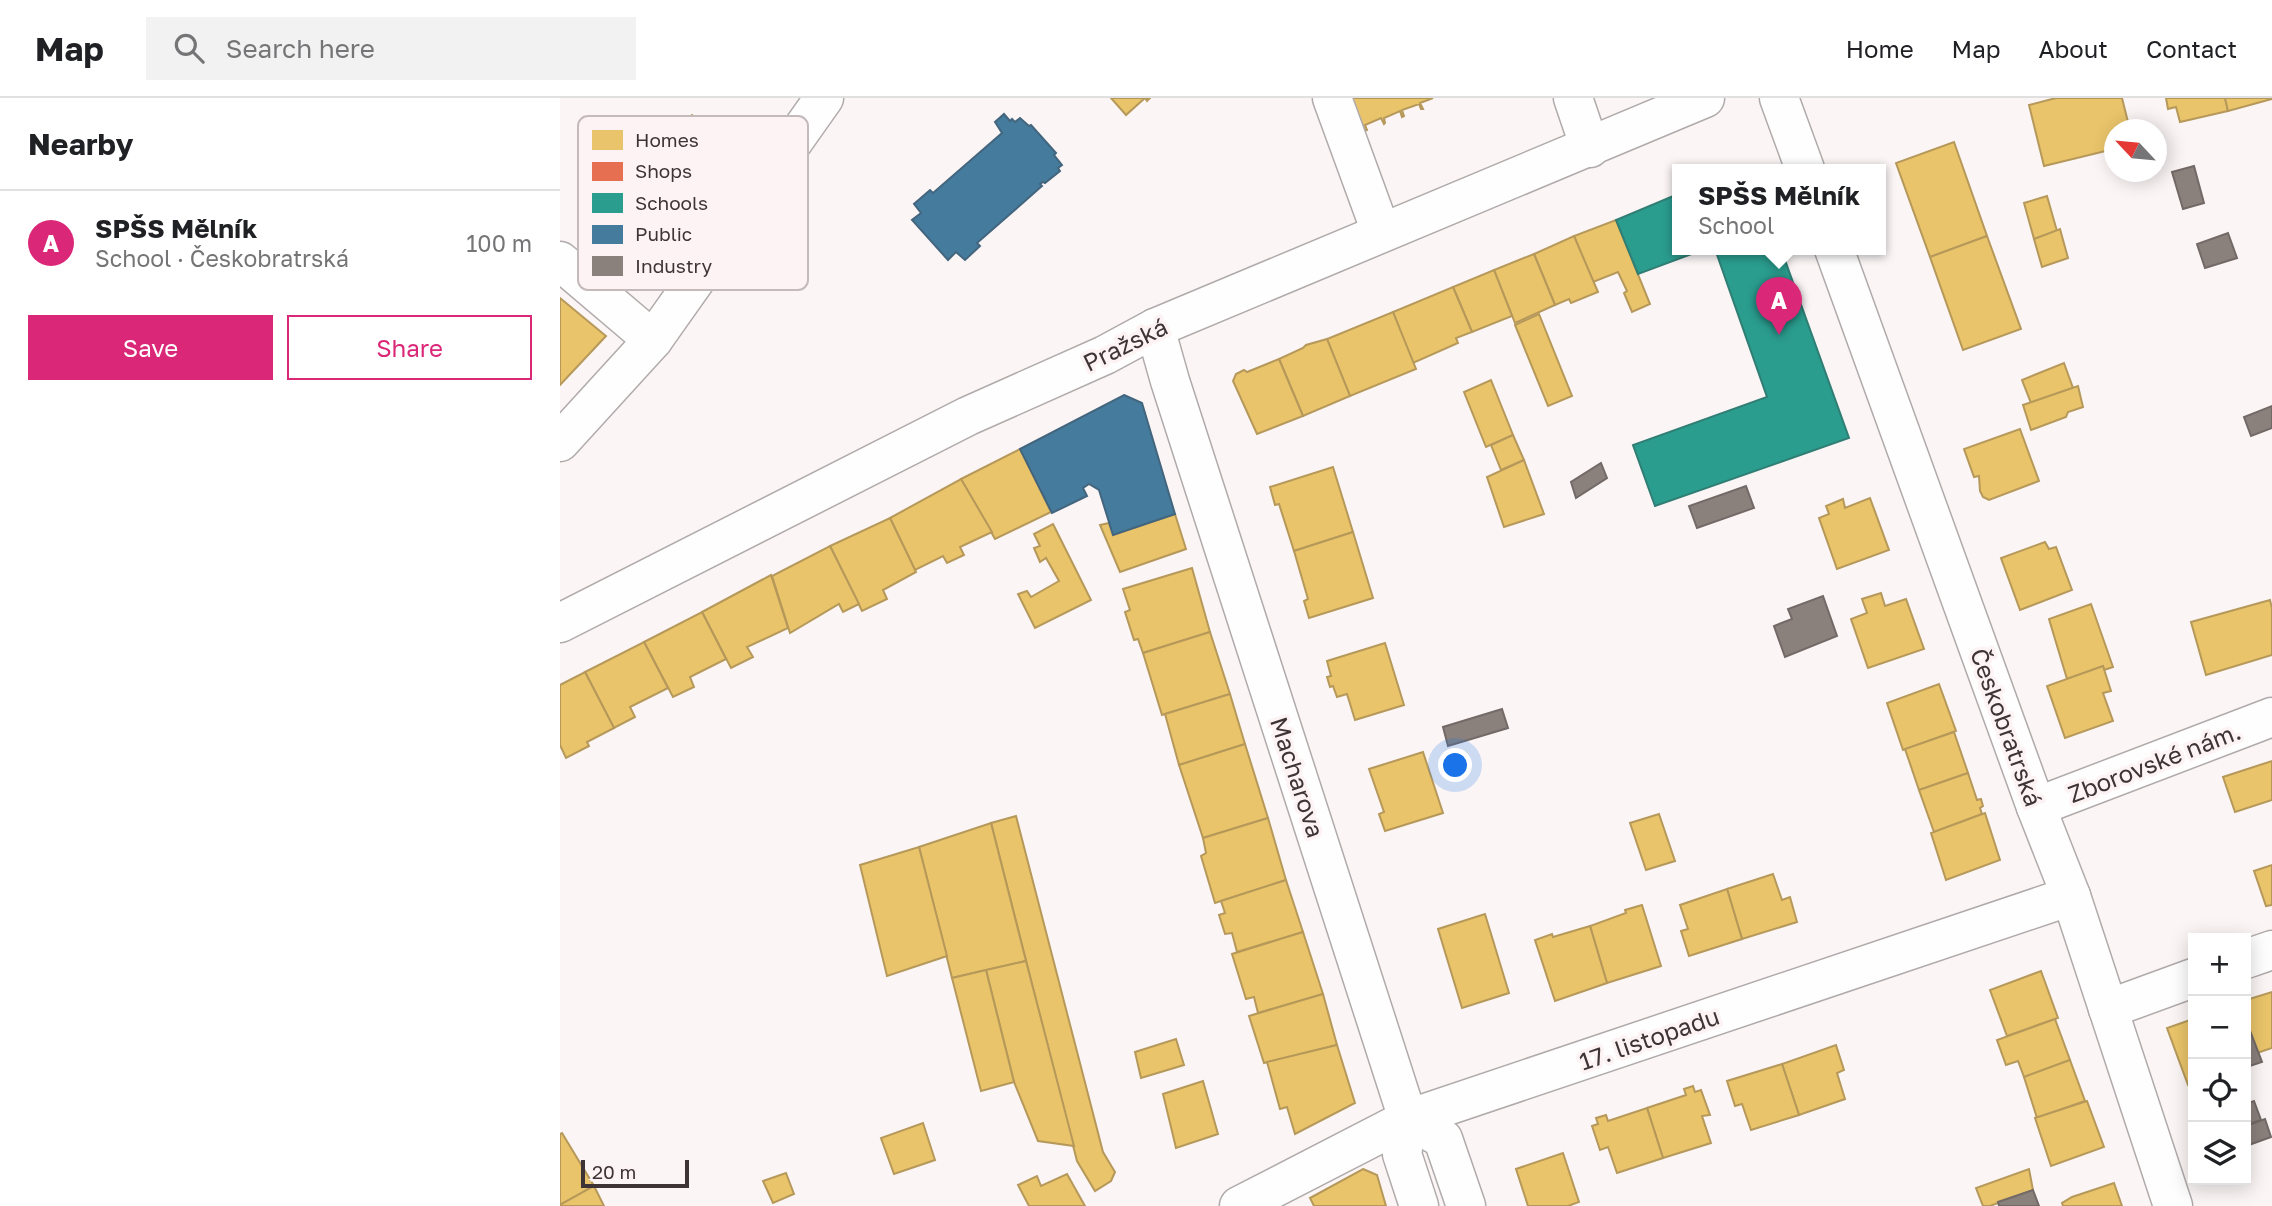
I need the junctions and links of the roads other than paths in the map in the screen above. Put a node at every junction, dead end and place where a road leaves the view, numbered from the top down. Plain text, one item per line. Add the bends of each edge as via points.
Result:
1 (824, 98) edge
2 (1332, 98) edge
3 (1573, 98) edge
4 (1705, 98) edge
5 (1779, 98) edge
6 (808, 121) edge
7 (1590, 148) junction
8 (1803, 164) edge
9 (1381, 232) junction
10 (1836, 255) edge
11 (560, 261) edge
12 (578, 276) edge
13 (594, 290) edge
14 (688, 290) edge
15 (1155, 328) junction
16 (653, 340) junction
17 (560, 442) edge
18 (560, 623) edge
19 (2272, 717) edge
20 (2036, 807) junction
21 (2071, 896) junction
22 (2272, 950) edge
23 (2251, 957) edge
24 (2188, 980) edge
25 (2108, 1009) junction
26 (1408, 1119) junction
27 (1239, 1206) edge
28 (1419, 1206) edge
29 (1466, 1206) edge
30 (2174, 1206) edge

1 - 6 street
2 - 9 street
3 - 7 street
4 - 7 street, Pražská
5 - 8 street
7 - 9 street, Pražská
9 - 15 street, Pražská
10 - 20 street, Českobratrská
11 - 12 street
13 - 16 street
14 - 16 street
15 - 18 street, Pražská via 968,416
15 - 26 street, Macharova
16 - 17 street
19 - 20 street, Zborovské nám.
20 - 21 street, Českobratrská
21 - 25 street, Českobratrská
21 - 26 street, 17. listopadu
22 - 23 street
24 - 25 street
25 - 30 street, Českobratrská
26 - 27 street, 17. listopadu
26 - 28 street via 1402,1154
26 - 29 street via 1443,1139

